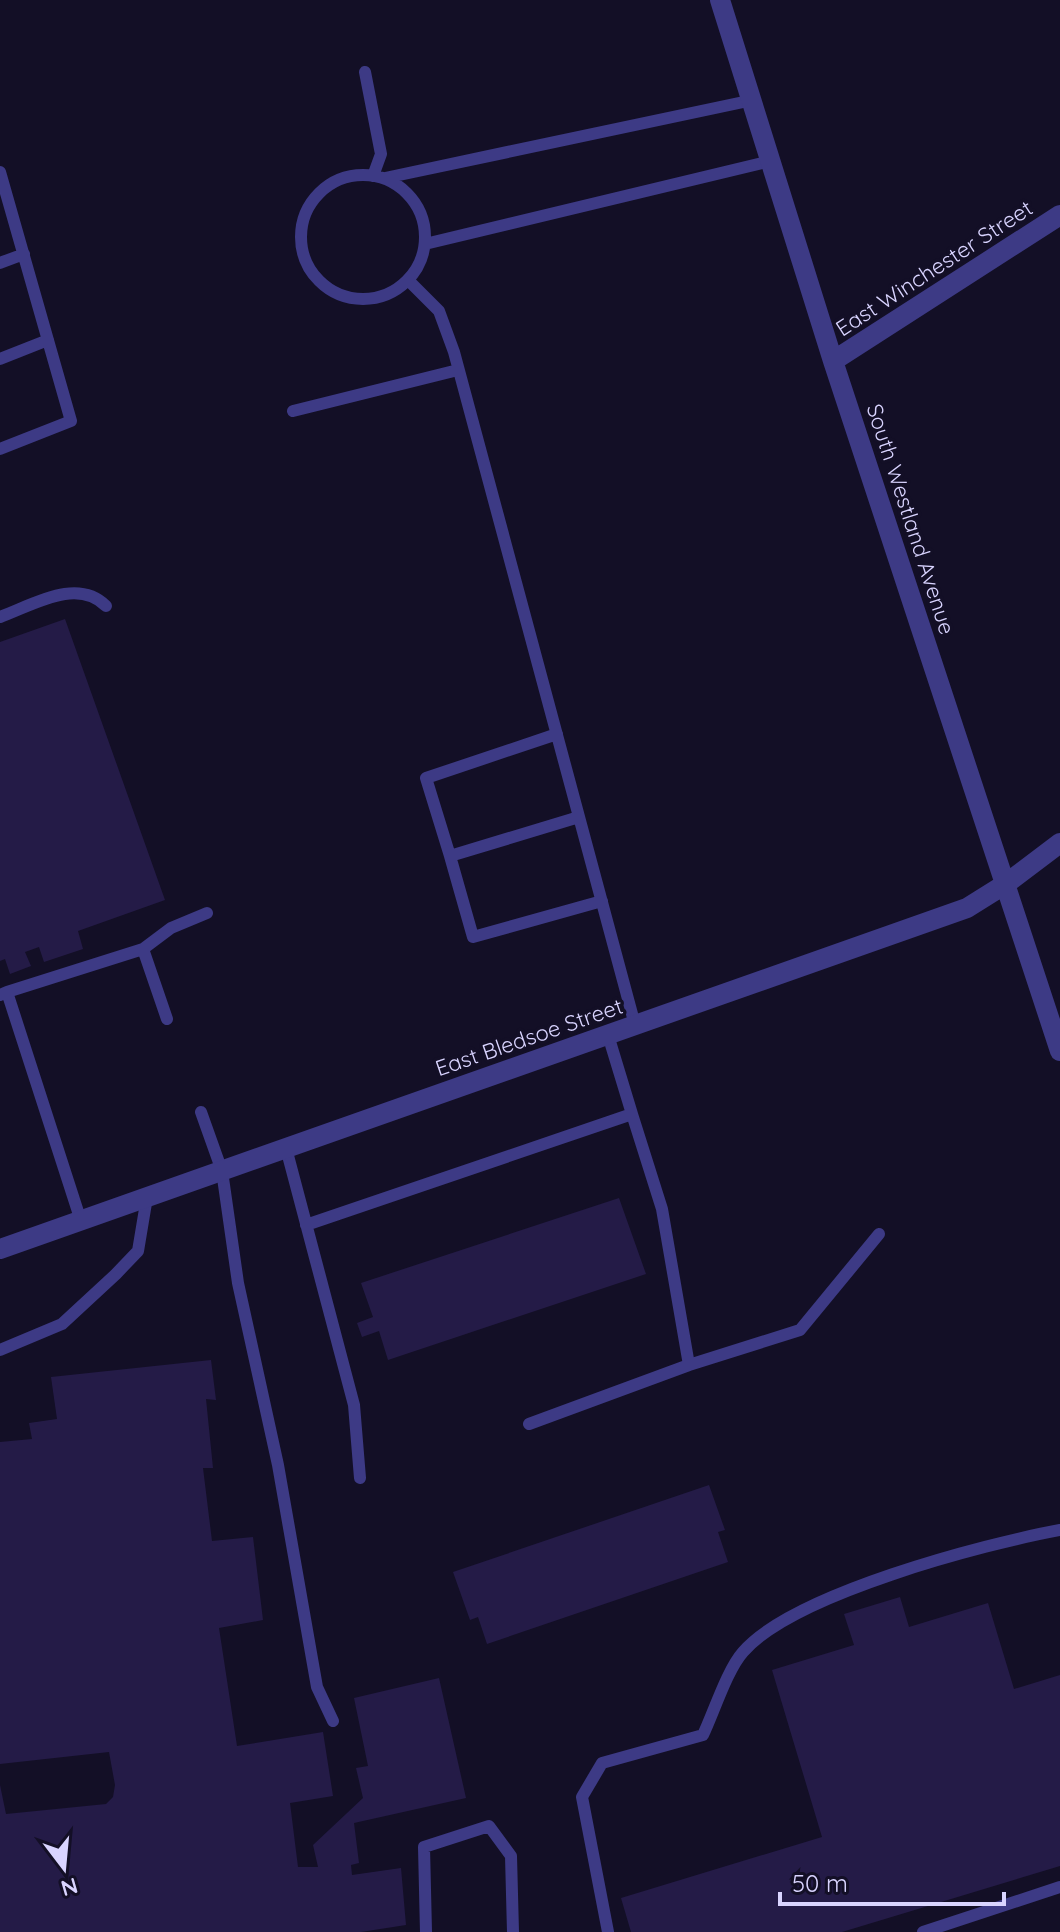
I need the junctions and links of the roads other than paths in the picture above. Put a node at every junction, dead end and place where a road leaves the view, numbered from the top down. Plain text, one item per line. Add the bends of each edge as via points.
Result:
1 (720, 0) edge
2 (365, 72) dead end
3 (753, 100) junction
4 (771, 161) junction
5 (0, 173) edge
6 (379, 177) junction
7 (1060, 215) edge
8 (425, 244) junction
9 (24, 254) junction
10 (0, 263) edge
11 (408, 280) junction
12 (48, 340) junction
13 (0, 359) edge
14 (833, 361) junction
15 (458, 370) junction
16 (293, 411) dead end
17 (0, 449) edge
18 (106, 606) dead end
19 (0, 617) edge
20 (557, 734) junction
21 (579, 817) junction
22 (1060, 843) edge
23 (450, 856) junction
24 (1007, 883) junction
25 (602, 901) junction
26 (207, 913) dead end
27 (143, 949) junction
28 (3, 994) edge
29 (167, 1019) dead end
30 (635, 1025) junction
31 (608, 1035) junction
32 (1060, 1051) edge
33 (201, 1112) dead end
34 (632, 1114) junction
35 (286, 1148) junction
36 (222, 1171) junction
37 (147, 1197) junction
38 (81, 1221) junction
39 (306, 1225) junction
40 (879, 1234) dead end
41 (0, 1249) edge
42 (0, 1350) edge
43 (689, 1365) junction
44 (529, 1424) dead end
45 (360, 1478) dead end
46 (1060, 1530) edge
47 (333, 1721) dead end
48 (1060, 1887) edge
49 (426, 1932) edge
50 (513, 1932) edge
51 (608, 1932) edge
52 (923, 1932) edge

1 - 3 street, South Westland Avenue
2 - 6 lane via 381,154
3 - 4 street, South Westland Avenue
3 - 6 lane
4 - 8 lane
4 - 14 street, South Westland Avenue
5 - 9 lane
6 - 8 lane via 403,189 416,204
6 - 11 lane via 344,177 311,201 302,220 305,260 316,278 351,298 392,292
7 - 14 street, East Winchester Street
8 - 11 lane
9 - 10 lane
9 - 12 lane
11 - 15 lane via 439,311
12 - 13 lane
12 - 17 lane via 71,421
14 - 24 street, South Westland Avenue
15 - 16 lane
15 - 20 lane
18 - 19 lane via 95,595 73,591
20 - 21 lane
20 - 23 lane via 426,778
21 - 23 lane
21 - 25 lane
22 - 24 street, East Bledsoe Street
23 - 25 lane via 473,937
24 - 30 street, East Bledsoe Street via 967,908
24 - 32 street, South Westland Avenue
25 - 30 lane
26 - 27 lane via 171,928
27 - 28 lane
27 - 29 lane
28 - 38 lane
30 - 31 street, East Bledsoe Street
31 - 34 lane
31 - 35 street, East Bledsoe Street
33 - 36 lane
34 - 39 lane
34 - 43 lane via 662,1209
35 - 36 street, East Bledsoe Street
35 - 39 lane
36 - 37 street, East Bledsoe Street
36 - 47 lane via 238,1283 278,1465 317,1687
37 - 38 street, East Bledsoe Street
37 - 42 lane via 138,1251 62,1324
38 - 41 street, East Bledsoe Street
39 - 45 lane via 354,1405
40 - 43 lane via 800,1330
43 - 44 lane
46 - 51 lane via 990,1543 786,1618 742,1652 703,1735 602,1763 582,1797
48 - 52 lane
49 - 50 lane via 424,1847 489,1826 511,1856

